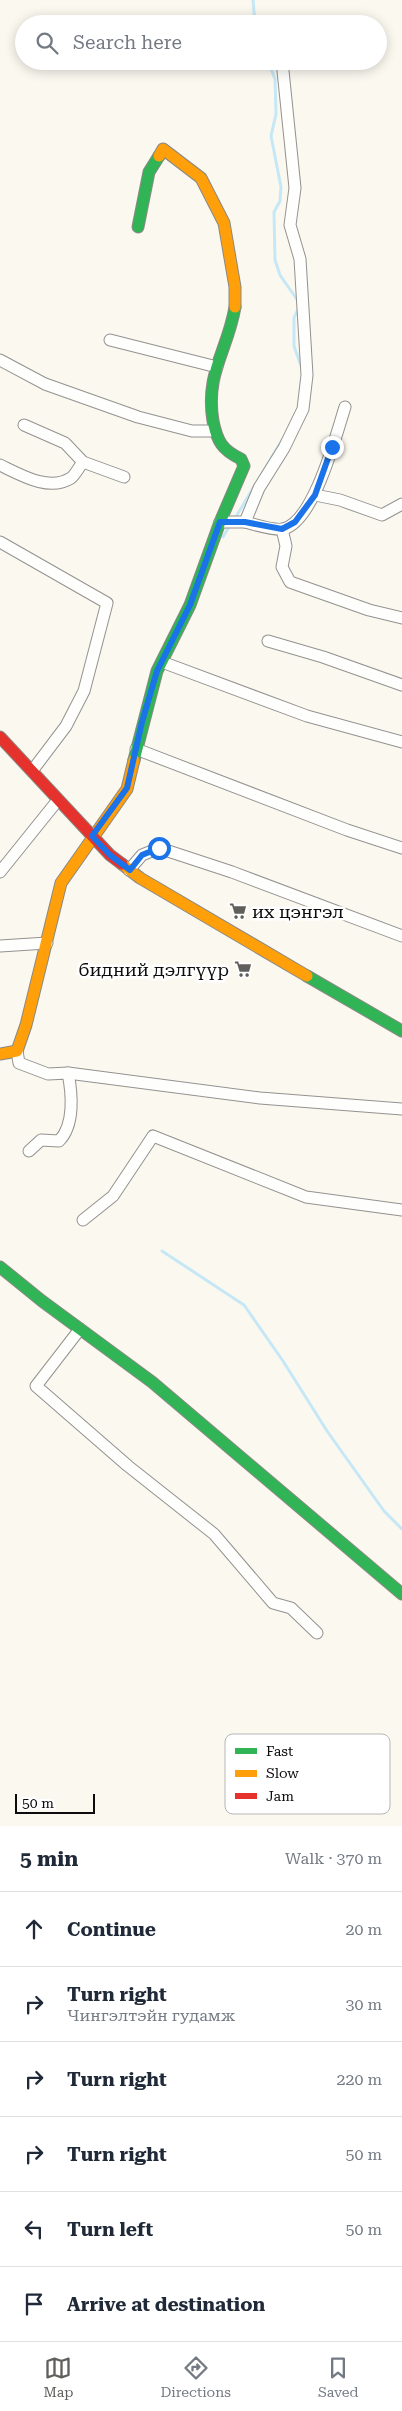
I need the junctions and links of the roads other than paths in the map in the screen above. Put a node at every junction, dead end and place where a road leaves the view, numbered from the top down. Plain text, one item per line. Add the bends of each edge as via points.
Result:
1 (283, 70) edge
2 (138, 227) dead end
3 (110, 340) dead end
4 (0, 360) edge
5 (217, 367) junction
6 (345, 407) dead end
7 (24, 425) dead end
8 (215, 430) junction
9 (83, 462) junction
10 (0, 465) edge
11 (124, 477) dead end
12 (315, 495) junction
13 (402, 504) edge
14 (220, 522) junction
15 (245, 522) junction
16 (282, 529) junction
17 (0, 542) edge
18 (402, 618) edge
19 (268, 640) dead end
20 (162, 662) junction
21 (402, 685) edge
22 (0, 737) edge
23 (402, 742) edge
24 (136, 749) junction
25 (32, 771) junction
26 (58, 800) junction
27 (92, 836) junction
28 (402, 848) edge
29 (130, 870) junction
30 (0, 872) edge
31 (402, 936) edge
32 (47, 943) junction
33 (0, 946) edge
34 (402, 1031) edge
35 (17, 1051) junction
36 (0, 1054) edge
37 (68, 1073) junction
38 (402, 1109) edge
39 (29, 1151) dead end
40 (402, 1210) edge
41 (83, 1220) dead end
42 (0, 1267) edge
43 (80, 1329) junction
44 (402, 1594) edge
45 (318, 1633) dead end

1 - 15 street via 295,188 290,226 300,259 307,375 303,409 259,488
2 - 5 street via 149,172 163,149 201,178 224,223 235,287 234,309
3 - 5 street
4 - 8 street via 45,384 138,417 192,431
5 - 8 street via 210,401
6 - 12 street
7 - 9 street via 65,443
8 - 14 street via 220,445 241,459 244,466
9 - 10 street via 72,477 51,485
9 - 11 street
12 - 13 street via 382,514
12 - 16 street via 295,522
14 - 15 street
14 - 20 street via 190,605
15 - 16 street
16 - 18 street via 286,546 282,567 290,582
17 - 25 street via 107,603 84,692 66,726
19 - 21 street
20 - 23 street via 307,716
20 - 24 street via 144,713
22 - 25 street
24 - 27 street via 127,788
24 - 28 street
25 - 26 street
26 - 27 street
26 - 30 street
27 - 29 street
27 - 32 street via 61,884
29 - 31 street via 142,855 159,848
29 - 34 street
32 - 33 street
32 - 35 street
35 - 36 street
35 - 37 street via 19,1062 48,1074
37 - 38 street via 260,1098
37 - 39 street via 71,1088 66,1134 59,1141 41,1140
40 - 41 street via 306,1196 153,1136 113,1196
42 - 43 street
43 - 44 street via 152,1382
43 - 45 street via 36,1386 128,1466 214,1534 273,1603 291,1608

